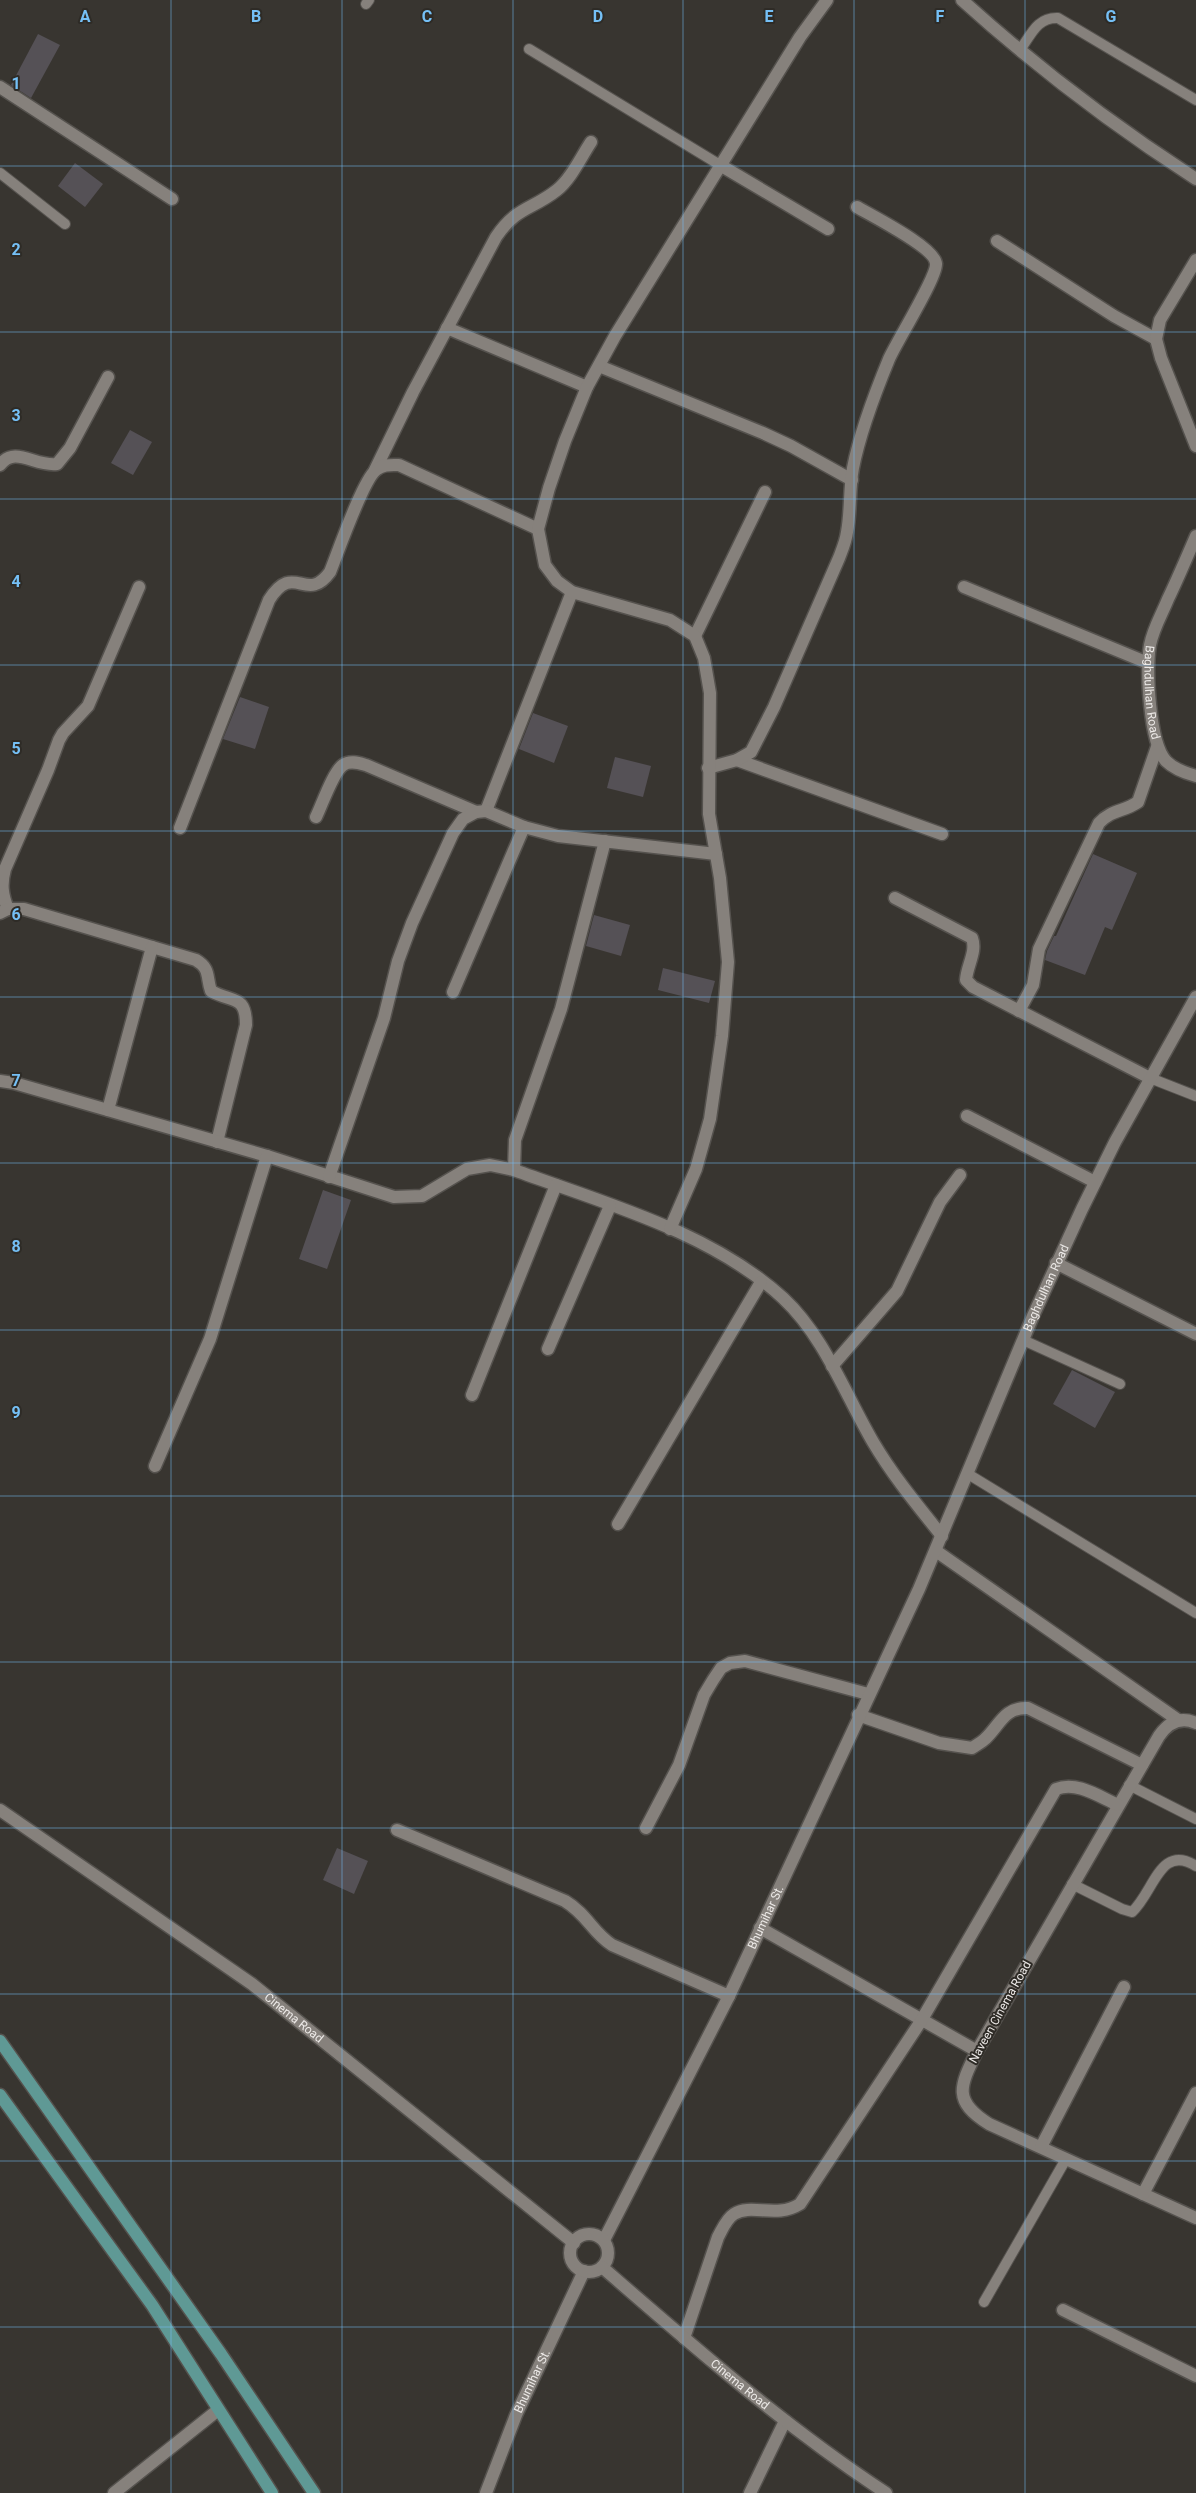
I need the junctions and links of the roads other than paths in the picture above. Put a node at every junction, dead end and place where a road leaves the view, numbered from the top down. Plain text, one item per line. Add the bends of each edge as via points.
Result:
1 (827, 0) edge
2 (962, 0) edge
3 (529, 49) dead end
4 (1020, 50) junction
5 (0, 87) edge
6 (1196, 100) edge
7 (591, 142) dead end
8 (720, 165) junction
9 (0, 173) edge
10 (1196, 179) edge
11 (172, 199) dead end
12 (857, 207) dead end
13 (65, 224) dead end
14 (828, 229) dead end
15 (997, 241) dead end
16 (1196, 260) edge
17 (447, 328) junction
18 (1156, 339) junction
19 (599, 366) junction
20 (108, 377) dead end
21 (587, 387) junction
22 (1196, 446) edge
23 (0, 465) edge
24 (376, 470) junction
25 (852, 480) junction
26 (765, 492) dead end
27 (538, 529) junction
28 (1196, 536) edge
29 (139, 587) dead end
30 (964, 587) dead end
31 (572, 592) junction
32 (695, 636) junction
33 (1148, 664) junction
34 (1157, 747) junction
35 (737, 760) junction
36 (708, 768) junction
37 (1196, 776) edge
38 (481, 811) junction
39 (316, 817) dead end
40 (524, 827) junction
41 (180, 828) dead end
42 (942, 834) dead end
43 (605, 841) junction
44 (716, 854) junction
45 (895, 898) dead end
46 (4, 911) edge
47 (152, 947) junction
48 (452, 992) dead end
49 (1196, 997) edge
50 (1019, 1011) junction
51 (1150, 1078) junction
52 (0, 1081) edge
53 (1196, 1096) edge
54 (108, 1110) junction
55 (967, 1116) dead end
56 (218, 1142) junction
57 (267, 1156) junction
58 (514, 1170) junction
59 (960, 1175) dead end
60 (329, 1177) junction
61 (1095, 1182) junction
62 (556, 1185) junction
63 (610, 1206) junction
64 (670, 1228) junction
65 (1056, 1263) junction
66 (762, 1282) junction
67 (1196, 1334) edge
68 (1023, 1340) junction
69 (548, 1349) dead end
70 (832, 1366) junction
71 (1120, 1384) dead end
72 (472, 1395) dead end
73 (155, 1466) dead end
74 (968, 1474) junction
75 (618, 1524) dead end
76 (942, 1536) junction
77 (936, 1551) junction
78 (919, 1589) joint
79 (1196, 1613) edge
80 (868, 1694) junction
81 (858, 1715) junction
82 (1178, 1720) junction
83 (1196, 1723) edge
84 (1142, 1765) junction
85 (1130, 1785) junction
86 (1118, 1805) junction
87 (0, 1810) edge
88 (1196, 1819) edge
89 (646, 1828) dead end
90 (397, 1830) dead end
91 (1196, 1866) edge
92 (1072, 1884) junction
93 (760, 1928) junction
94 (1124, 1987) dead end
95 (729, 1996) junction
96 (920, 2021) junction
97 (0, 2041) edge
98 (977, 2051) junction
99 (1196, 2092) edge
100 (0, 2095) edge
101 (1041, 2147) junction
102 (1066, 2159) junction
103 (1143, 2194) junction
104 (1196, 2218) edge
105 (604, 2240) junction
106 (574, 2242) junction
107 (602, 2267) junction
108 (584, 2271) junction
109 (984, 2302) dead end
110 (1063, 2310) dead end
111 (684, 2338) junction
112 (1196, 2376) edge
113 (218, 2410) junction
114 (785, 2421) junction
115 (114, 2493) edge
116 (272, 2493) edge
117 (314, 2493) edge
118 (486, 2493) edge
119 (750, 2493) edge
120 (886, 2493) edge

1 - 8 street via 800,37
2 - 4 street
3 - 8 lane
4 - 6 lane via 1040,22 1058,18
4 - 10 street via 1122,129
5 - 11 street
7 - 17 street via 559,188 506,221
8 - 14 street
8 - 19 street
9 - 13 lane
12 - 25 street via 933,254 936,264 932,278 886,366 859,443
15 - 18 street
16 - 18 street via 1160,320
17 - 21 street
17 - 24 street
18 - 22 street
19 - 21 street
19 - 25 street via 770,436
20 - 23 street via 70,448 56,464 46,465 14,454 6,457
21 - 27 street via 565,441
24 - 27 street via 387,464 399,465
24 - 41 street via 322,584 286,582 277,587 269,600
25 - 35 street via 847,533 839,558 757,743 751,752
26 - 32 street
27 - 31 street via 545,565 557,581
28 - 33 street, Baghdulhan Road via 1157,624
29 - 46 street via 88,706 59,740 5,869 2,879
30 - 33 street
31 - 32 street via 670,620
31 - 38 street
32 - 36 street via 704,658 710,693
33 - 34 street, Baghdulhan Road via 1152,730
34 - 37 street, Baghdulhan Road via 1166,761 1180,772
34 - 50 street via 1138,802 1107,814 1099,823 1039,950 1033,985
35 - 36 street
35 - 42 street
36 - 44 street via 709,814
38 - 39 street via 353,762 337,772
38 - 40 street
38 - 60 street via 463,819 453,833 412,923 398,961 384,1018
40 - 43 street via 558,836
40 - 48 street
43 - 44 street
43 - 58 street via 561,1009 515,1140
44 - 64 street via 728,962 722,1036 710,1119 696,1169
45 - 50 street via 972,938 975,946 966,980 973,987
46 - 47 street via 24,909
47 - 54 street
47 - 56 street via 205,965 211,991 243,1004 246,1025
49 - 51 street, Baghdulhan Road
50 - 51 street
51 - 53 lane
51 - 61 street, Baghdulhan Road
52 - 54 street
54 - 56 street
55 - 61 street
56 - 57 street
57 - 60 street
57 - 73 street via 210,1339
58 - 60 street via 490,1165 467,1168 422,1196 394,1197
58 - 62 street
59 - 70 street via 940,1202 897,1291
61 - 65 street, Baghdulhan Road
62 - 63 street
62 - 72 street
63 - 64 street
63 - 69 street
64 - 66 street via 728,1258
65 - 67 street
65 - 68 street, Baghdulhan Road
66 - 70 street via 783,1298 804,1323
66 - 75 street
68 - 71 lane
68 - 74 street, Baghdulhan Road
70 - 76 street via 874,1443 905,1490
74 - 76 street, Baghdulhan Road
74 - 79 lane
76 - 77 street, Baghdulhan Road
77 - 78 street, Baghdulhan Road
77 - 82 street
78 - 80 street, Bhumihar St.
80 - 81 street, Bhumihar St.
80 - 89 street via 745,1661 730,1663 722,1668 704,1696 679,1765
81 - 84 street via 939,1743 972,1748 984,1740 1006,1713 1028,1708
81 - 93 street, Bhumihar St.
82 - 83 street
82 - 84 street, Naveen Cinema Road via 1166,1726
84 - 85 street, Naveen Cinema Road
85 - 86 street, Naveen Cinema Road
85 - 88 lane
86 - 92 street, Naveen Cinema Road
86 - 96 street via 1075,1786 1056,1789
87 - 106 street, Cinema Road via 252,1984
90 - 95 street via 565,1901 580,1910 600,1937 612,1945
91 - 92 lane via 1184,1859 1173,1859 1164,1866 1142,1903 1132,1912
92 - 98 street, Naveen Cinema Road
93 - 95 street, Bhumihar St.
93 - 96 street
94 - 101 street
95 - 105 street, Bhumihar St.
96 - 98 street
96 - 111 street via 800,2204 789,2211 749,2210 734,2214 726,2222
97 - 117 main road via 221,2354
98 - 101 street, Naveen Cinema Road via 965,2076 962,2095 972,2113
99 - 103 street
100 - 113 main road via 152,2305
101 - 102 street, Naveen Cinema Road
102 - 103 street, Naveen Cinema Road
102 - 109 lane
103 - 104 street, Naveen Cinema Road
105 - 106 street via 586,2234
105 - 107 street via 608,2252
106 - 108 street via 571,2259
107 - 108 street
107 - 111 street, Cinema Road
108 - 118 street, Bhumihar St. via 516,2415
110 - 112 street
111 - 114 street, Cinema Road
113 - 115 street
113 - 116 main road
114 - 119 street
114 - 120 street, Cinema Road

